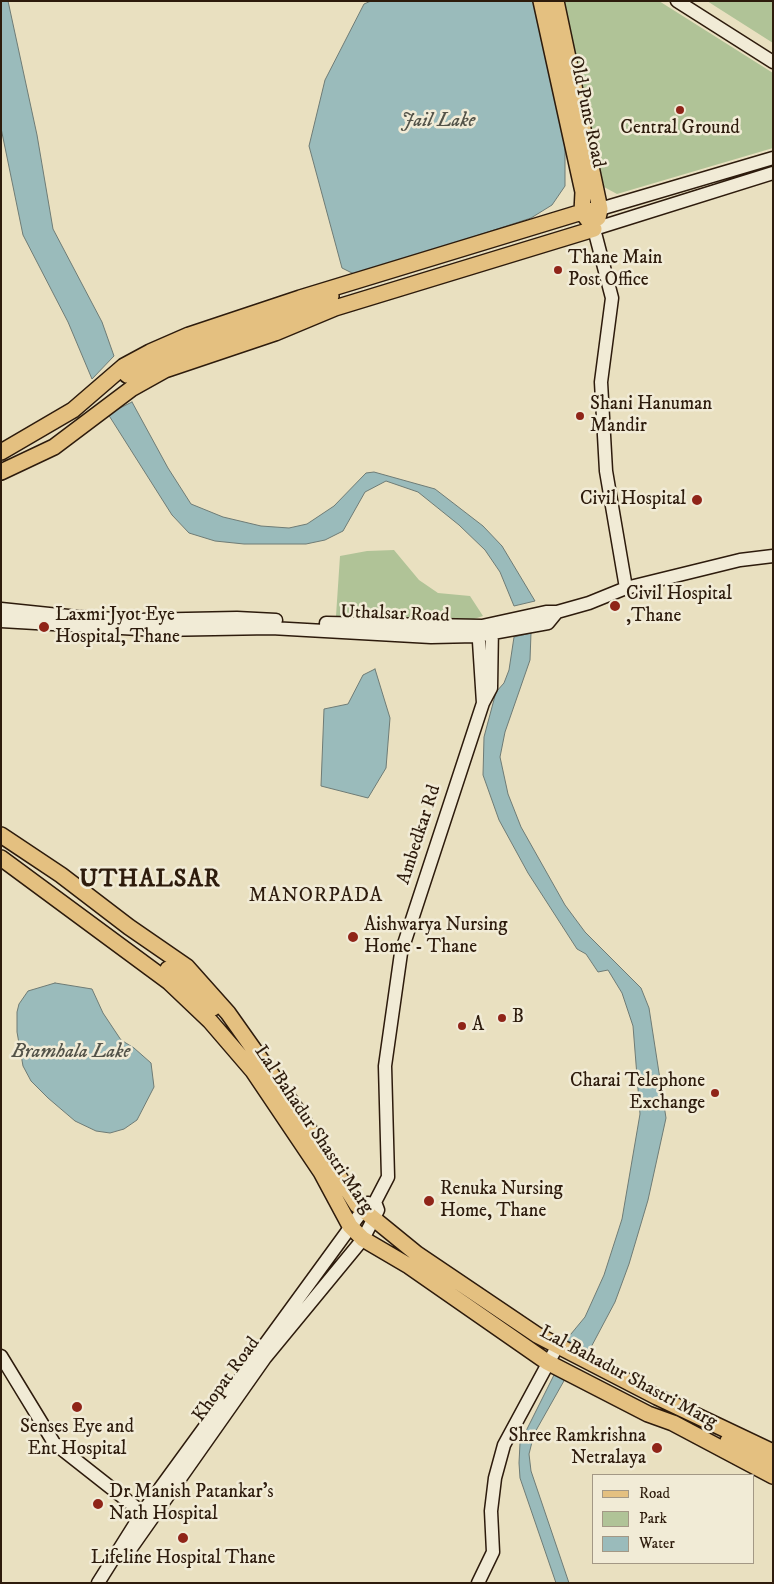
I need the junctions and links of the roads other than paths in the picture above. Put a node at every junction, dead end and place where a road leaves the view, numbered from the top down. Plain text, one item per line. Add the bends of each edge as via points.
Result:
1 (541, 1) edge
2 (556, 1) edge
3 (677, 1) edge
4 (773, 62) edge
5 (773, 158) edge
6 (773, 173) edge
7 (600, 209) junction
8 (582, 212) junction
9 (594, 230) junction
10 (371, 277) junction
11 (1, 452) edge
12 (1, 460) edge
13 (1, 472) edge
14 (773, 556) edge
15 (626, 588) junction
16 (1, 609) edge
17 (1, 621) edge
18 (117, 623) junction
19 (492, 629) junction
20 (478, 631) junction
21 (483, 703) junction
22 (1, 835) edge
23 (1, 850) edge
24 (1, 858) edge
25 (211, 1007) junction
26 (228, 1014) junction
27 (216, 1028) junction
28 (370, 1210) junction
29 (350, 1226) junction
30 (363, 1239) junction
31 (558, 1345) junction
32 (1, 1356) edge
33 (547, 1362) junction
34 (657, 1397) junction
35 (648, 1414) junction
36 (669, 1414) junction
37 (773, 1452) edge
38 (773, 1464) edge
39 (773, 1476) edge
40 (146, 1516) junction
41 (98, 1583) edge
42 (107, 1583) edge
43 (478, 1583) edge

1 - 8 main road, Old Pune Road via 583,192
2 - 7 main road
3 - 4 main road
5 - 7 main road
6 - 9 main road
7 - 8 main road
7 - 9 main road
8 - 9 main road
8 - 10 main road
9 - 13 main road via 334,308 266,336 166,370 131,389 54,447
9 - 15 main road via 612,298 601,382 606,471
10 - 11 main road via 189,335 150,352 124,366 73,410
10 - 12 main road via 319,304 219,337 126,375 73,419
14 - 15 main road, Uthalsar Road via 740,560
15 - 19 main road, Uthalsar Road via 557,612 548,623
16 - 18 main road
17 - 18 main road, Uthalsar Road
18 - 20 main road, Uthalsar Road via 310,626 431,637
19 - 20 main road, Uthalsar Road
19 - 21 main road via 491,688
20 - 21 main road, Ambedkar Rd
21 - 28 main road, Ambedkar Rd via 401,953 384,1066 388,1177
22 - 26 main road, Lal Bahadur Shastri Marg via 187,966
23 - 25 main road via 180,978
24 - 27 main road, Lal Bahadur Shastri Marg via 169,982
25 - 26 main road
25 - 27 main road
26 - 28 main road, Lal Bahadur Shastri Marg via 298,1112 357,1205
27 - 29 main road, Lal Bahadur Shastri Marg via 253,1071 321,1172
28 - 29 main road, Khopat Road
28 - 30 main road, Khopat Road
28 - 31 main road, Lal Bahadur Shastri Marg via 417,1254 537,1335
29 - 30 main road, Lal Bahadur Shastri Marg
29 - 40 main road, Khopat Road via 253,1358
30 - 33 main road, Lal Bahadur Shastri Marg via 409,1266
30 - 40 main road, Khopat Road via 265,1358
31 - 33 main road
31 - 34 main road, Lal Bahadur Shastri Marg
32 - 40 main road via 54,1443
33 - 35 main road, Lal Bahadur Shastri Marg
33 - 43 main road via 504,1445 491,1510 493,1552
34 - 36 main road
34 - 37 main road, Lal Bahadur Shastri Marg
35 - 36 main road
35 - 39 main road, Lal Bahadur Shastri Marg via 673,1423
36 - 38 main road via 700,1426
40 - 41 main road, Khopat Road
40 - 42 main road, Khopat Road

